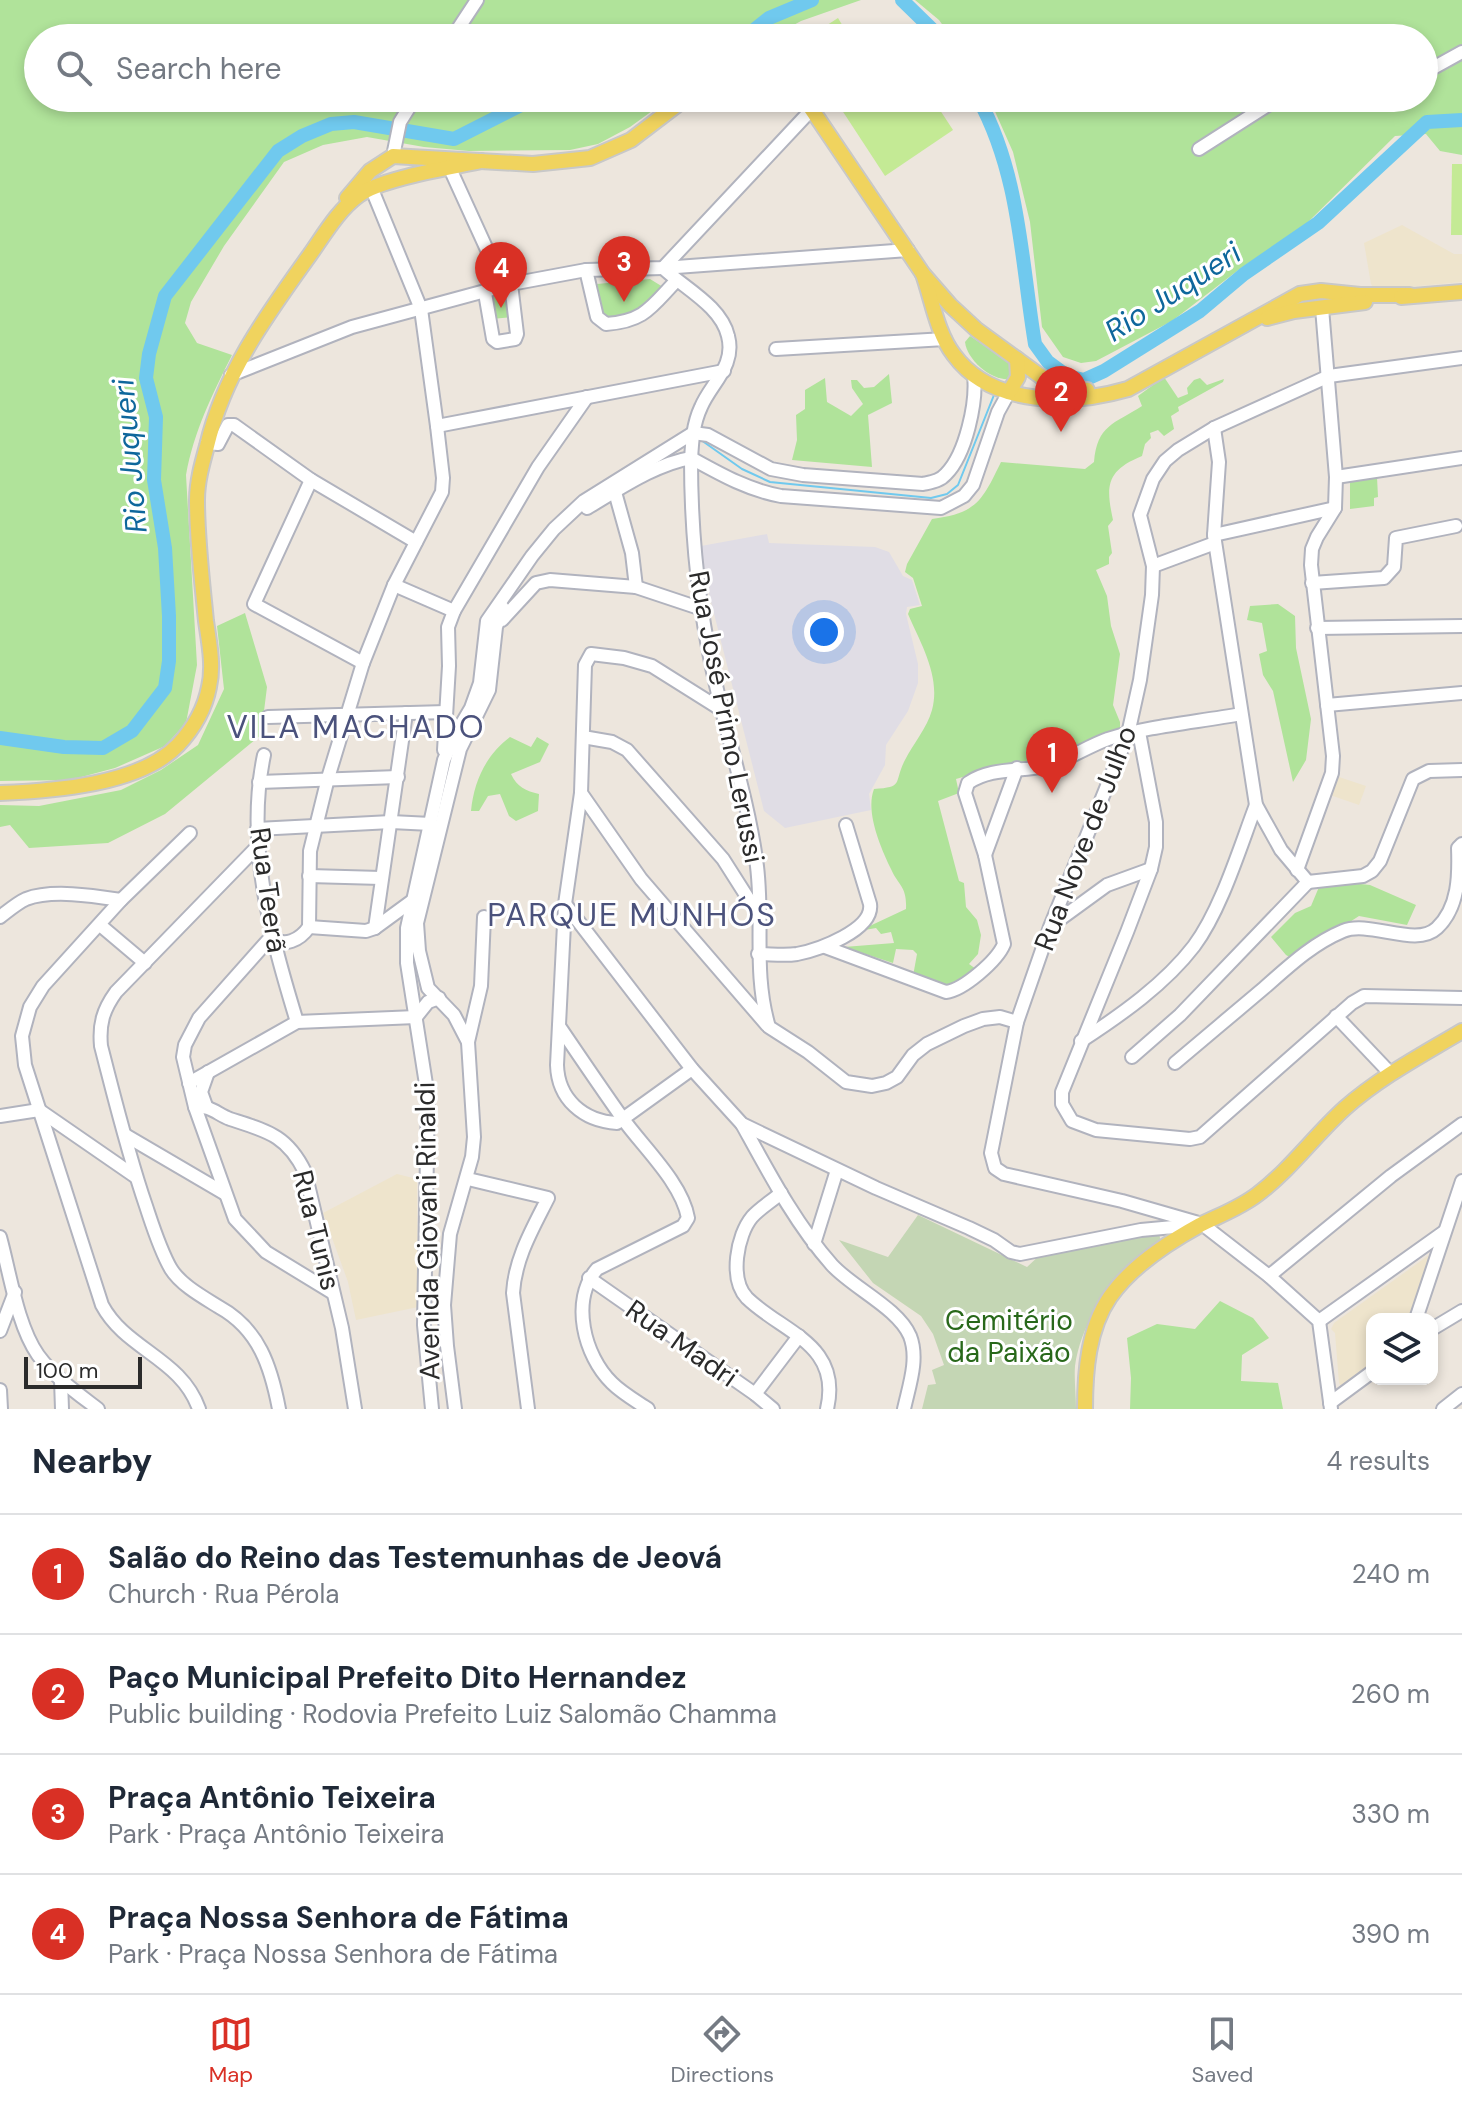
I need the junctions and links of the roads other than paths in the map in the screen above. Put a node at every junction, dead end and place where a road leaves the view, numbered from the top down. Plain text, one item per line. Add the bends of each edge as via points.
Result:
1 (477, 0) edge
2 (461, 24) edge
3 (1462, 52) edge
4 (1438, 65) edge
5 (407, 112) edge
6 (668, 112) edge
7 (800, 112) edge
8 (814, 112) edge
9 (1257, 112) edge
10 (1199, 149) dead end
11 (397, 156) junction
12 (448, 163) junction
13 (370, 171) junction
14 (402, 179) junction
15 (371, 187) junction
16 (341, 212) junction
17 (908, 250) junction
18 (663, 268) junction
19 (586, 270) junction
20 (923, 274) junction
21 (676, 281) junction
22 (507, 286) junction
23 (1462, 292) edge
24 (485, 293) junction
25 (1360, 295) junction
26 (1410, 295) junction
27 (1322, 308) junction
28 (421, 309) junction
29 (1237, 329) junction
30 (977, 330) junction
31 (945, 339) junction
32 (776, 349) dead end
33 (1462, 358) edge
34 (1017, 359) junction
35 (724, 371) junction
36 (231, 375) junction
37 (974, 375) junction
38 (1154, 375) junction
39 (1329, 376) junction
40 (1009, 392) junction
41 (587, 397) junction
42 (437, 426) junction
43 (1214, 428) junction
44 (693, 433) junction
45 (207, 443) junction
46 (691, 458) junction
47 (1462, 458) edge
48 (1336, 477) junction
49 (311, 480) junction
50 (615, 492) junction
51 (1335, 508) junction
52 (1456, 526) dead end
53 (1214, 539) junction
54 (416, 542) junction
55 (1153, 566) junction
56 (1312, 583) junction
57 (394, 585) junction
58 (636, 587) junction
59 (702, 609) junction
60 (454, 611) junction
61 (1462, 626) edge
62 (491, 627) junction
63 (1317, 628) junction
64 (363, 663) junction
65 (1462, 693) edge
66 (1327, 705) junction
67 (722, 710) junction
68 (446, 712) junction
69 (406, 713) junction
70 (348, 714) junction
71 (1241, 714) junction
72 (268, 717) dead end
73 (1134, 733) junction
74 (583, 737) junction
75 (264, 755) dead end
76 (449, 762) junction
77 (1017, 768) junction
78 (1462, 770) edge
79 (398, 777) junction
80 (328, 778) junction
81 (259, 782) junction
82 (0, 793) edge
83 (581, 793) junction
84 (1256, 805) junction
85 (391, 822) junction
86 (431, 824) junction
87 (846, 825) dead end
88 (315, 826) junction
89 (257, 829) junction
90 (190, 833) dead end
91 (1462, 844) edge
92 (258, 846) junction
93 (985, 855) junction
94 (1151, 869) junction
95 (1297, 870) junction
96 (309, 876) junction
97 (381, 878) junction
98 (1308, 882) junction
99 (121, 900) junction
100 (412, 901) junction
101 (565, 904) junction
102 (758, 915) junction
103 (0, 917) edge
104 (484, 917) dead end
105 (100, 925) junction
106 (309, 927) junction
107 (1050, 927) junction
108 (375, 928) junction
109 (271, 937) junction
110 (825, 947) junction
111 (758, 954) junction
112 (145, 963) junction
113 (439, 998) junction
114 (1462, 998) edge
115 (1336, 1016) junction
116 (416, 1017) junction
117 (297, 1022) junction
118 (1017, 1022) junction
119 (559, 1026) junction
120 (769, 1027) junction
121 (1462, 1031) edge
122 (1081, 1041) junction
123 (468, 1042) junction
124 (1132, 1057) dead end
125 (1175, 1063) dead end
126 (692, 1069) junction
127 (208, 1072) junction
128 (1390, 1073) junction
129 (189, 1083) junction
130 (200, 1106) junction
131 (39, 1110) junction
132 (0, 1116) edge
133 (624, 1120) junction
134 (742, 1124) junction
135 (1462, 1124) edge
136 (125, 1135) junction
137 (837, 1170) junction
138 (136, 1177) junction
139 (468, 1179) junction
140 (1462, 1181) edge
141 (224, 1193) junction
142 (781, 1193) junction
143 (1202, 1224) junction
144 (1444, 1232) junction
145 (0, 1237) edge
146 (814, 1244) junction
147 (1269, 1276) junction
148 (589, 1278) junction
149 (15, 1292) junction
150 (333, 1293) junction
151 (1462, 1311) edge
152 (1418, 1313) edge
153 (1319, 1321) junction
154 (1438, 1325) edge
155 (0, 1331) edge
156 (799, 1336) junction
157 (1366, 1377) edge
158 (61, 1380) junction
159 (0, 1390) edge
160 (755, 1394) junction
161 (1462, 1394) edge
162 (1331, 1406) edge
163 (1, 1409) edge
164 (62, 1409) edge
165 (98, 1409) edge
166 (199, 1409) edge
167 (279, 1409) edge
168 (355, 1409) edge
169 (432, 1409) edge
170 (455, 1409) edge
171 (528, 1409) edge
172 (648, 1409) edge
173 (773, 1409) edge
174 (827, 1409) edge
175 (904, 1409) edge
176 (1085, 1409) edge
177 (1443, 1409) edge

1 - 2 street
3 - 4 street
5 - 11 street via 398,129
6 - 12 main road via 631,140 590,158
7 - 18 street
8 - 17 main road
9 - 10 street
11 - 12 main road
11 - 13 main road
11 - 14 main road via 406,167
12 - 14 main road
12 - 22 street
13 - 15 main road
13 - 16 main road via 350,192
14 - 15 main road
15 - 16 main road
15 - 28 street
16 - 36 main road
17 - 18 street
17 - 20 main road
18 - 19 street
18 - 21 street, Rua José Primo Lerussi
19 - 21 street via 597,317 606,324 641,316
19 - 22 street
20 - 30 main road
20 - 31 main road
21 - 35 street, Rua José Primo Lerussi via 722,321 729,337
22 - 24 street
22 - 24 street via 515,339 493,339
23 - 26 main road
24 - 28 street
25 - 26 main road
25 - 27 main road
25 - 29 main road via 1300,294
26 - 27 main road
27 - 29 main road via 1278,314
27 - 39 street
28 - 36 street via 341,331
28 - 42 street
29 - 38 main road
30 - 31 main road via 962,328
30 - 34 main road
31 - 32 street
31 - 37 main road
33 - 39 street, Rua Nove de Julho
34 - 38 main road via 1043,378 1079,390
34 - 40 main road via 1018,377
35 - 41 street
35 - 44 street, Rua José Primo Lerussi via 701,405
36 - 45 main road
37 - 40 main road
37 - 44 street via 975,405 955,463 937,481 923,484 771,469 708,435
38 - 40 main road via 1128,389 1092,397
39 - 43 street, Rua Nove de Julho
39 - 48 street
40 - 46 street via 973,485 941,508 762,492
41 - 42 street
41 - 60 street via 538,467
42 - 54 street via 442,492
43 - 53 street via 1219,462
43 - 55 street, Rua Nove de Julho via 1165,461 1148,492 1140,515
44 - 46 street, Rua José Primo Lerussi
44 - 62 street, Avenida Giovani Rinaldi via 618,478 565,518 506,591
45 - 49 street via 218,444 228,425 234,425
45 - 82 main road via 197,497 210,684 191,728 177,747 129,774 79,786
46 - 50 street, Avenida Giovani Rinaldi
46 - 59 street, Rua José Primo Lerussi
47 - 48 street
48 - 51 street
49 - 54 street
49 - 64 street via 254,604
50 - 58 street
50 - 62 street, Avenida Giovani Rinaldi via 562,530
51 - 53 street
51 - 56 street via 1312,549
52 - 56 street via 1396,538 1394,567 1384,578
53 - 55 street
53 - 71 street
54 - 57 street
55 - 73 street, Rua Nove de Julho
56 - 63 street
57 - 60 street
57 - 64 street
58 - 59 street
58 - 62 street via 542,581
59 - 67 street, Rua José Primo Lerussi
60 - 68 street via 448,627
61 - 63 street
62 - 76 street, Avenida Giovani Rinaldi via 480,683
63 - 66 street
64 - 70 street
65 - 66 street
66 - 95 street via 1332,773
67 - 74 street via 652,666 591,654 585,665
67 - 102 street, Rua José Primo Lerussi via 748,809
68 - 69 street
68 - 76 street
69 - 70 street
69 - 79 street
70 - 72 street
70 - 80 street
71 - 73 street
71 - 84 street
73 - 77 street via 1107,739 1060,762
73 - 94 street via 1156,822
73 - 107 street, Rua Nove de Julho
74 - 83 street
74 - 102 street via 627,750 723,859
75 - 81 street, Rua Teerã
76 - 86 street, Avenida Giovani Rinaldi
76 - 113 street, Avenida Giovani Rinaldi via 417,923 423,971 428,988
77 - 93 street
77 - 93 street via 966,786
78 - 98 street via 1429,771 1413,779 1372,871
79 - 80 street
79 - 85 street
80 - 81 street
80 - 88 street
81 - 89 street, Rua Teerã
83 - 101 street
83 - 120 street via 641,879
84 - 95 street
84 - 122 street via 1208,924 1194,945 1129,1008
85 - 86 street
85 - 88 street
85 - 97 street
86 - 100 street, Avenida Giovani Rinaldi
87 - 110 street via 871,910 865,923
88 - 89 street
88 - 96 street
89 - 92 street, Rua Teerã
90 - 99 street
91 - 125 street via 1460,882 1436,929 1425,935 1349,928 1330,936
92 - 109 street, Rua Teerã
92 - 112 street
93 - 110 street via 1004,944 995,958 952,992
94 - 107 street via 1107,885
94 - 122 street
95 - 98 street
96 - 97 street
96 - 106 street
97 - 108 street
98 - 124 street via 1180,1015
99 - 103 street via 41,896
99 - 105 street
100 - 108 street
100 - 116 street, Avenida Giovani Rinaldi via 407,963
101 - 119 street
101 - 126 street
102 - 111 street, Rua José Primo Lerussi
104 - 123 street via 481,986
105 - 112 street
105 - 131 street via 43,986 25,1021 22,1050
106 - 108 street via 355,932
106 - 109 street via 285,943
107 - 118 street, Rua Nove de Julho
109 - 117 street, Rua Teerã
109 - 129 street via 199,1018 183,1057
110 - 111 street
111 - 120 street, Rua José Primo Lerussi
112 - 136 street via 116,992 100,1024
113 - 116 street
113 - 123 street, Avenida Giovani Rinaldi
114 - 115 street via 1364,996
115 - 122 street via 1200,1137 1190,1139 1096,1130 1072,1121 1062,1092
115 - 128 street
116 - 117 street
116 - 169 street, Avenida Giovani Rinaldi via 428,1097 424,1325
117 - 127 street
118 - 120 street via 1000,1017 964,1026 927,1044 897,1077 872,1086 846,1082
118 - 143 street via 991,1153 995,1168
119 - 133 street
119 - 133 street via 557,1075 567,1101 605,1122
121 - 128 main road
123 - 139 street, Avenida Giovani Rinaldi via 474,1137
126 - 133 street
126 - 134 street
127 - 129 street
127 - 130 street
128 - 143 main road via 1341,1112 1257,1194
129 - 130 street
130 - 141 street
130 - 150 street, Rua Tunis via 257,1126 296,1154 305,1172
131 - 132 street
131 - 138 street
131 - 166 street via 102,1305 116,1326 182,1378
133 - 148 street via 676,1188 688,1218 683,1226 613,1259
134 - 137 street
134 - 142 street
135 - 147 street
136 - 138 street
136 - 141 street
137 - 143 street via 1020,1254 1141,1230
137 - 146 street
138 - 167 street via 172,1272 241,1322 257,1341
139 - 170 street, Avenida Giovani Rinaldi via 454,1214 444,1305
139 - 171 street via 548,1198 514,1275
140 - 144 street
141 - 150 street via 251,1239
142 - 146 street
142 - 156 street via 744,1229 738,1271 747,1298
143 - 147 street
143 - 176 main road via 1152,1257 1110,1297 1089,1355
144 - 152 street
144 - 153 street
145 - 149 street
146 - 175 street via 910,1336 913,1368
147 - 153 street
148 - 160 street, Rua Madri
148 - 172 street via 583,1319 596,1363 612,1384
149 - 155 street
149 - 158 street via 24,1329
150 - 168 street, Rua Tunis
151 - 154 street
153 - 162 street
156 - 160 street
156 - 174 street via 826,1369
157 - 162 street
158 - 164 street
158 - 165 street
159 - 163 street
160 - 173 street, Rua Madri
161 - 177 street

